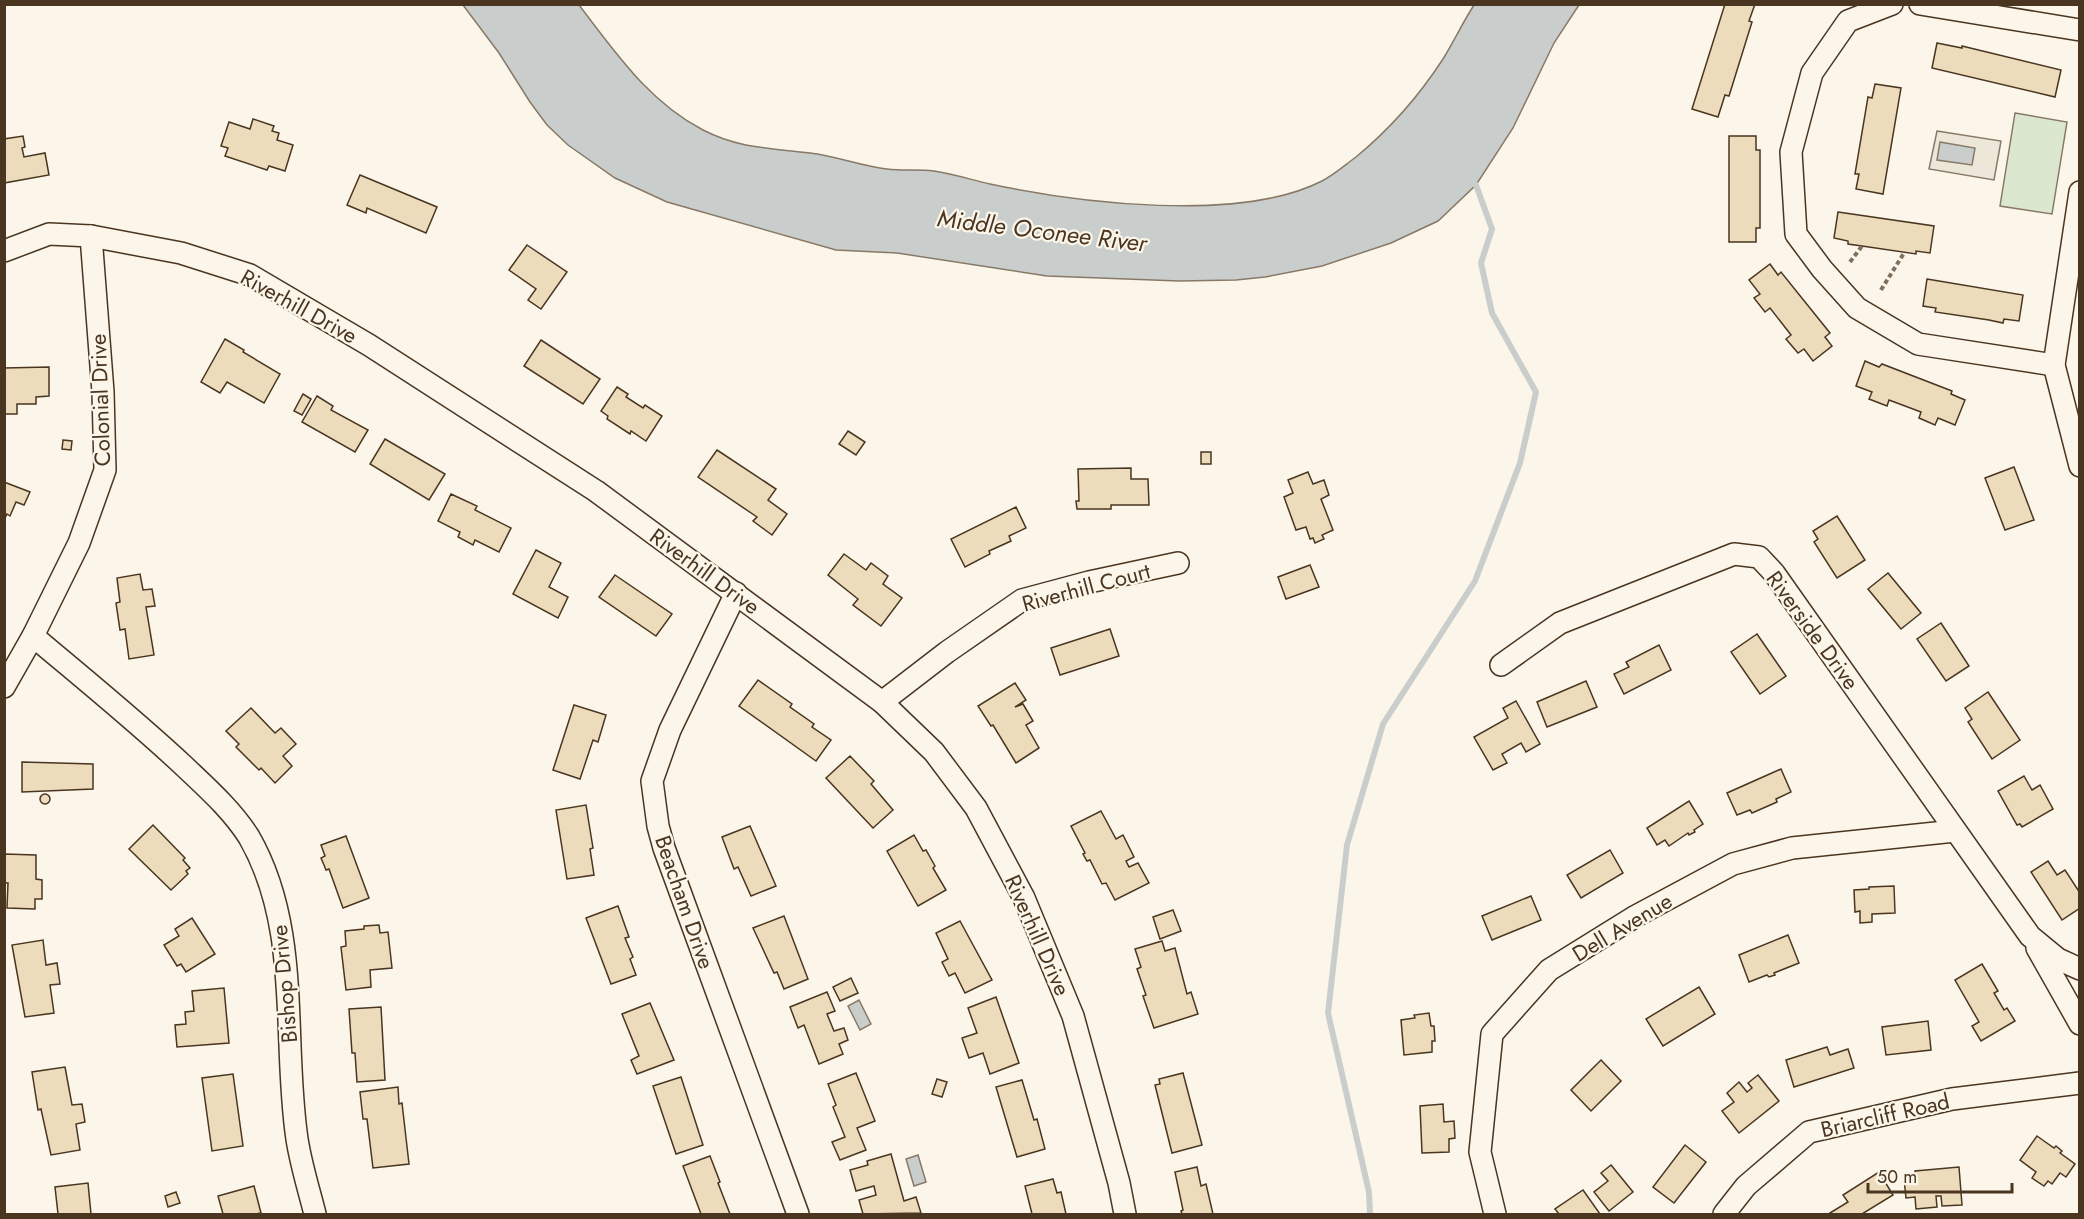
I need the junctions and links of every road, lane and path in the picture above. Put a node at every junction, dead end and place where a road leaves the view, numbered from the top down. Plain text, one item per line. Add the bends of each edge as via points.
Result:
1 (1892, 4) edge
2 (1920, 4) edge
3 (2079, 30) edge
4 (2079, 192) edge
5 (91, 236) junction
6 (1862, 246) dead end
7 (4, 251) edge
8 (1904, 253) dead end
9 (1850, 262) dead end
10 (2073, 270) edge
11 (1881, 290) dead end
12 (2054, 365) junction
13 (2079, 466) edge
14 (1178, 563) dead end
15 (736, 593) junction
16 (33, 636) junction
17 (1501, 665) dead end
18 (4, 687) edge
19 (882, 702) junction
20 (1955, 831) junction
21 (2030, 936) junction
22 (2079, 969) edge
23 (2079, 1024) edge
24 (2079, 1083) edge
25 (315, 1215) edge
26 (798, 1215) edge
27 (1125, 1215) edge
28 (1495, 1215) edge
29 (1724, 1215) edge

1 - 12 street via 1848,21 1812,74 1791,152 1796,234 1857,308 1918,344
2 - 3 street
4 - 10 street
5 - 7 street, Riverhill Drive via 49,234
5 - 15 street, Riverhill Drive via 182,253 250,275 369,345 596,491
5 - 16 street, Colonial Drive via 105,470 79,543
6 - 9 path
8 - 11 path
10 - 12 street
12 - 13 street
14 - 19 street, Riverhill Court via 1022,600
15 - 19 street, Riverhill Drive
15 - 26 street, Beacham Drive via 670,729 652,781 664,848
16 - 18 street, Colonial Drive
16 - 25 street, Bishop Drive via 221,800 248,836 264,868 279,917 288,981 297,1140
17 - 20 street, Riverside Drive via 1560,623 1734,554 1759,558 1774,573
19 - 27 street, Riverhill Drive via 934,752 976,808 1024,898 1073,1016
20 - 21 street, Riverside Drive
20 - 28 street, Dell Avenue via 1792,848 1733,864 1636,916 1549,970 1492,1034 1480,1152
21 - 22 street, Riverside Drive via 2058,959
21 - 23 street, Riverside Drive
24 - 29 street, Briarcliff Road via 1952,1099 1809,1132 1746,1186

